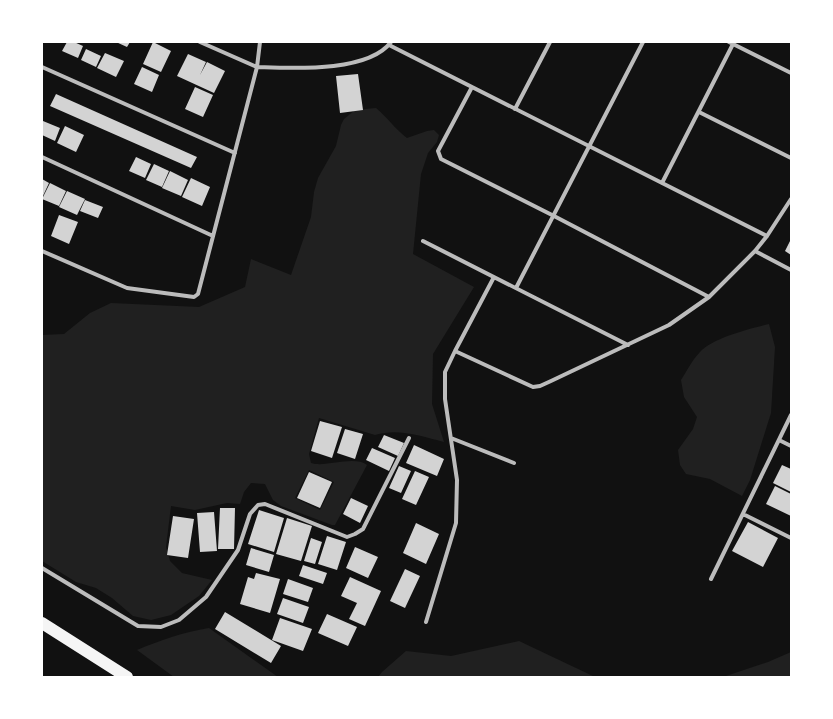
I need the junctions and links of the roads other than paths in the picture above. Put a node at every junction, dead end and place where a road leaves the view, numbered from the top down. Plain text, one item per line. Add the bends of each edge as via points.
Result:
1 (200, 42) edge
2 (260, 42) edge
3 (550, 42) edge
4 (642, 42) edge
5 (390, 43) edge
6 (731, 43) edge
7 (257, 67) junction
8 (42, 68) edge
9 (791, 73) edge
10 (472, 87) junction
11 (515, 109) junction
12 (699, 112) junction
13 (589, 146) junction
14 (235, 153) junction
15 (42, 157) edge
16 (791, 158) edge
17 (662, 183) junction
18 (791, 199) edge
19 (554, 216) junction
20 (213, 236) junction
21 (767, 236) junction
22 (423, 241) dead end
23 (42, 251) edge
24 (755, 251) junction
25 (791, 270) edge
26 (494, 277) junction
27 (516, 288) junction
28 (709, 298) junction
29 (628, 345) junction
30 (455, 351) junction
31 (791, 415) edge
32 (410, 438) dead end
33 (452, 438) junction
34 (779, 440) junction
35 (791, 446) edge
36 (514, 463) dead end
37 (743, 514) junction
38 (791, 538) edge
39 (42, 568) edge
40 (711, 579) dead end
41 (426, 622) dead end
42 (42, 623) edge
43 (127, 677) edge

1 - 7 street
2 - 7 street
3 - 11 street
4 - 13 street
5 - 7 street via 376,54 351,64 314,69
5 - 10 street
6 - 9 street
6 - 12 street
7 - 14 street
8 - 14 street
10 - 11 street
10 - 19 street via 438,151 441,159
11 - 13 street
12 - 16 street
12 - 17 street
13 - 17 street
13 - 19 street
14 - 20 street
15 - 20 street
17 - 21 street
18 - 21 street
19 - 27 street
19 - 28 street
20 - 23 street via 198,294 194,297 127,288
21 - 24 street
22 - 26 street
24 - 25 street
24 - 28 street
26 - 27 street
26 - 30 street
27 - 29 street
28 - 29 street via 669,325
29 - 30 street via 551,382 533,387
30 - 33 street via 446,372 445,399
31 - 34 street
32 - 39 street via 363,529 347,537 265,504 258,505 250,514 238,550 206,597 179,620 161,627 138,626
33 - 36 street
33 - 41 street via 457,480 456,522
34 - 35 street
34 - 37 street
37 - 38 street
37 - 40 street
42 - 43 highway

